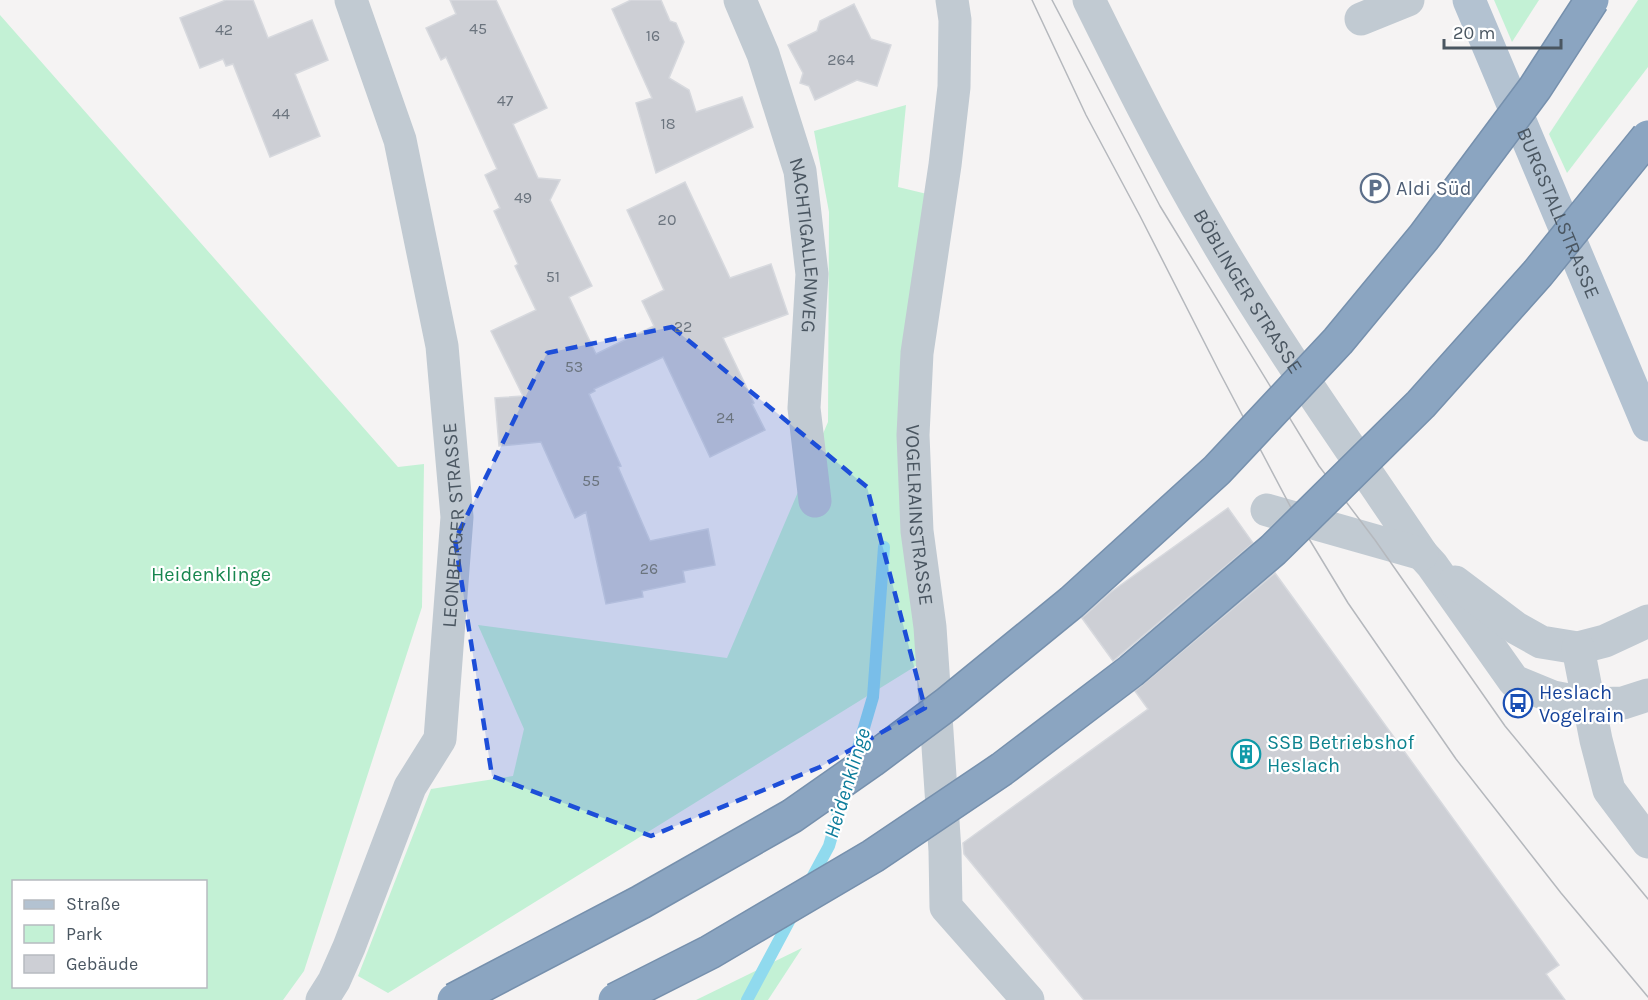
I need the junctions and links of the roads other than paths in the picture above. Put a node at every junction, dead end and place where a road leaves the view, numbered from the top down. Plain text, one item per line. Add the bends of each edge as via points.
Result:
1 (351, 0) edge
2 (740, 0) edge
3 (952, 0) edge
4 (1089, 0) edge
5 (1408, 0) edge
6 (1469, 0) edge
7 (1592, 0) edge
8 (1361, 19) dead end
9 (1648, 137) edge
10 (1648, 425) edge
11 (815, 501) dead end
12 (1267, 510) dead end
13 (1427, 559) junction
14 (1648, 621) edge
15 (1578, 648) junction
16 (1648, 695) edge
17 (1589, 704) junction
18 (1648, 842) edge
19 (322, 1000) edge
20 (454, 1000) edge
21 (615, 1000) edge
22 (1028, 1000) edge

1 - 19 street, LEONBERGER STRASSE via 400,140 442,346 457,517 440,739 410,787 349,947
2 - 11 street, NACHTIGALLENWEG via 763,54 800,171 813,274 804,408
3 - 22 street, VOGELRAINSTRASSE via 954,87 917,353 913,435 917,531 931,639 946,907
4 - 13 street, BÖBLINGER STRASSE via 1210,230 1277,338
5 - 8 street
6 - 10 main road, BURGSTALLSTRASSE
7 - 20 highway, bridge via 1535,88 1445,209 1338,341 1217,470 1072,603 947,704 792,816 641,902
9 - 21 highway, bridge via 1538,273 1421,404 1273,550 1131,671 1002,769 873,856 710,952
12 - 13 street
13 - 15 street, BÖBLINGER STRASSE via 1516,628 1541,642
13 - 17 street, BÖBLINGER STRASSE via 1514,681 1553,697
14 - 15 street, BÖBLINGER STRASSE via 1605,641
15 - 17 street
16 - 17 street, BÖBLINGER STRASSE via 1623,703
17 - 18 street via 1609,790

